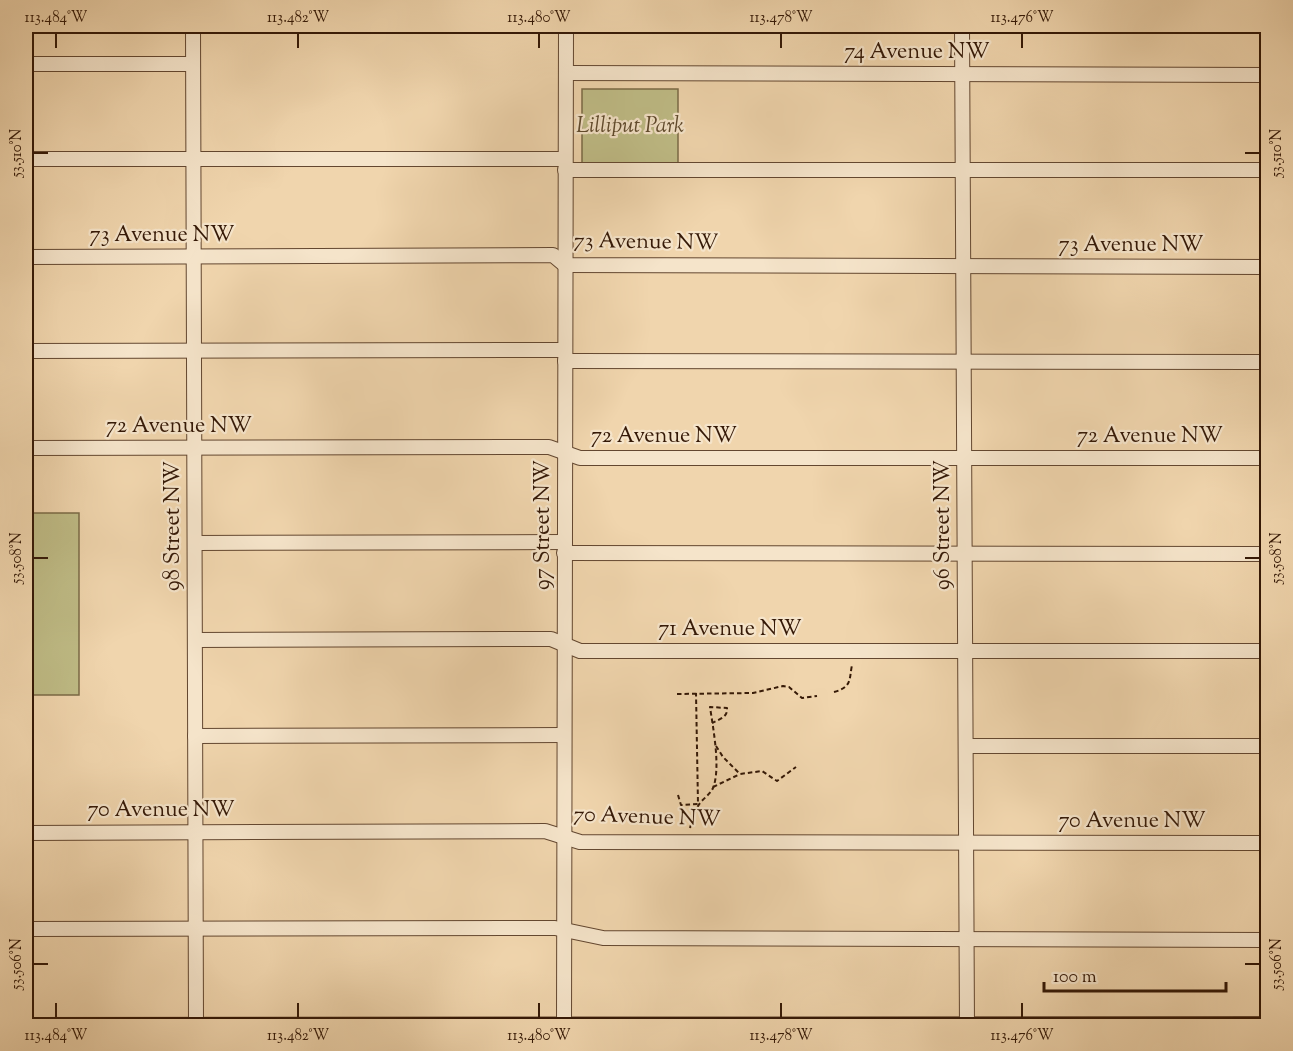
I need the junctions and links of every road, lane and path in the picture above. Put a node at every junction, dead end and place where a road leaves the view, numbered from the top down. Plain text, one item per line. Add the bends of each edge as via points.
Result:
1 (193, 26) edge
2 (566, 26) edge
3 (963, 26) edge
4 (26, 64) edge
5 (193, 64) junction
6 (566, 73) junction
7 (963, 75) junction
8 (1268, 75) edge
9 (26, 159) edge
10 (194, 159) junction
11 (565, 164) junction
12 (963, 169) junction
13 (1268, 170) edge
14 (26, 257) edge
15 (195, 257) junction
16 (565, 265) junction
17 (964, 267) junction
18 (1268, 267) edge
19 (195, 350) junction
20 (26, 351) edge
21 (565, 356) junction
22 (964, 362) junction
23 (1268, 362) edge
24 (26, 448) edge
25 (195, 448) junction
26 (565, 453) junction
27 (1268, 458) edge
28 (965, 459) junction
29 (195, 543) junction
30 (564, 548) junction
31 (964, 553) junction
32 (1268, 554) edge
33 (195, 640) junction
34 (564, 645) junction
35 (965, 651) junction
36 (1268, 651) edge
37 (852, 665) dead end
38 (834, 692) dead end
39 (696, 693) junction
40 (677, 694) dead end
41 (817, 696) dead end
42 (712, 723) junction
43 (564, 735) junction
44 (195, 736) junction
45 (716, 746) junction
46 (966, 746) junction
47 (1268, 746) edge
48 (796, 767) dead end
49 (740, 774) junction
50 (713, 787) junction
51 (678, 795) dead end
52 (698, 804) junction
53 (690, 828) dead end
54 (195, 832) junction
55 (26, 833) edge
56 (564, 837) junction
57 (966, 843) junction
58 (1268, 843) edge
59 (196, 928) junction
60 (26, 929) edge
61 (564, 930) junction
62 (967, 940) junction
63 (1268, 940) edge
64 (564, 1024) edge
65 (1268, 1024) edge
66 (26, 1025) edge
67 (196, 1025) edge
68 (967, 1025) edge

1 - 5 street, 98 Street NW
2 - 6 street, 97 Street NW
3 - 7 street, 96 Street NW
4 - 5 street
5 - 10 street, 98 Street NW
6 - 7 street, 74 Avenue NW
6 - 11 street, 97 Street NW
7 - 8 street, 74 Avenue NW
7 - 12 street, 96 Street NW
9 - 10 street
10 - 11 street
10 - 15 street, 98 Street NW
11 - 12 street
11 - 16 street, 97 Street NW
12 - 13 street
12 - 17 street, 96 Street NW
14 - 15 street, 73 Avenue NW
15 - 16 street, 73 Avenue NW via 553,255
15 - 19 street, 98 Street NW
16 - 17 street, 73 Avenue NW
16 - 21 street, 97 Street NW
17 - 18 street, 73 Avenue NW
17 - 22 street, 96 Street NW
19 - 20 street
19 - 21 street
19 - 25 street, 98 Street NW
21 - 22 street
21 - 26 street, 97 Street NW
22 - 23 street
22 - 28 street, 96 Street NW
24 - 25 street, 72 Avenue NW
25 - 26 street, 72 Avenue NW via 549,447
25 - 29 street, 98 Street NW
26 - 28 street, 72 Avenue NW via 580,458
26 - 30 street, 97 Street NW
27 - 28 street, 72 Avenue NW
28 - 31 street, 96 Street NW
29 - 30 street
29 - 33 street, 98 Street NW
30 - 31 street
30 - 34 street, 97 Street NW
31 - 32 street
31 - 35 street, 96 Street NW
33 - 34 street, 71 Avenue NW via 551,639
33 - 44 street, 98 Street NW
34 - 35 street, 71 Avenue NW via 580,651
34 - 43 street, 97 Street NW
35 - 36 street, 71 Avenue NW
35 - 46 street, 96 Street NW
37 - 38 path via 848,686
39 - 40 path
39 - 41 path via 753,693 783,686 802,698
39 - 52 path
42 - 42 path via 710,707 726,708 725,717
42 - 45 path
43 - 44 street
43 - 56 street, 97 Street NW
44 - 54 street, 98 Street NW
45 - 49 path
45 - 50 path
46 - 47 street
46 - 57 street, 96 Street NW
48 - 49 path via 777,781 762,771
49 - 50 path
50 - 52 path
51 - 52 path via 681,805
52 - 53 path
54 - 55 street, 70 Avenue NW
54 - 56 street, 70 Avenue NW via 546,831
54 - 59 street, 98 Street NW
56 - 57 street, 70 Avenue NW via 580,842
56 - 61 street, 97 Street NW
57 - 58 street, 70 Avenue NW
57 - 62 street, 96 Street NW
59 - 60 street
59 - 61 street
59 - 67 street, 98 Street NW
61 - 62 street via 603,938
61 - 64 street, 97 Street NW
62 - 63 street
62 - 68 street, 96 Street NW
64 - 67 street
64 - 68 street
65 - 68 street
66 - 67 street

